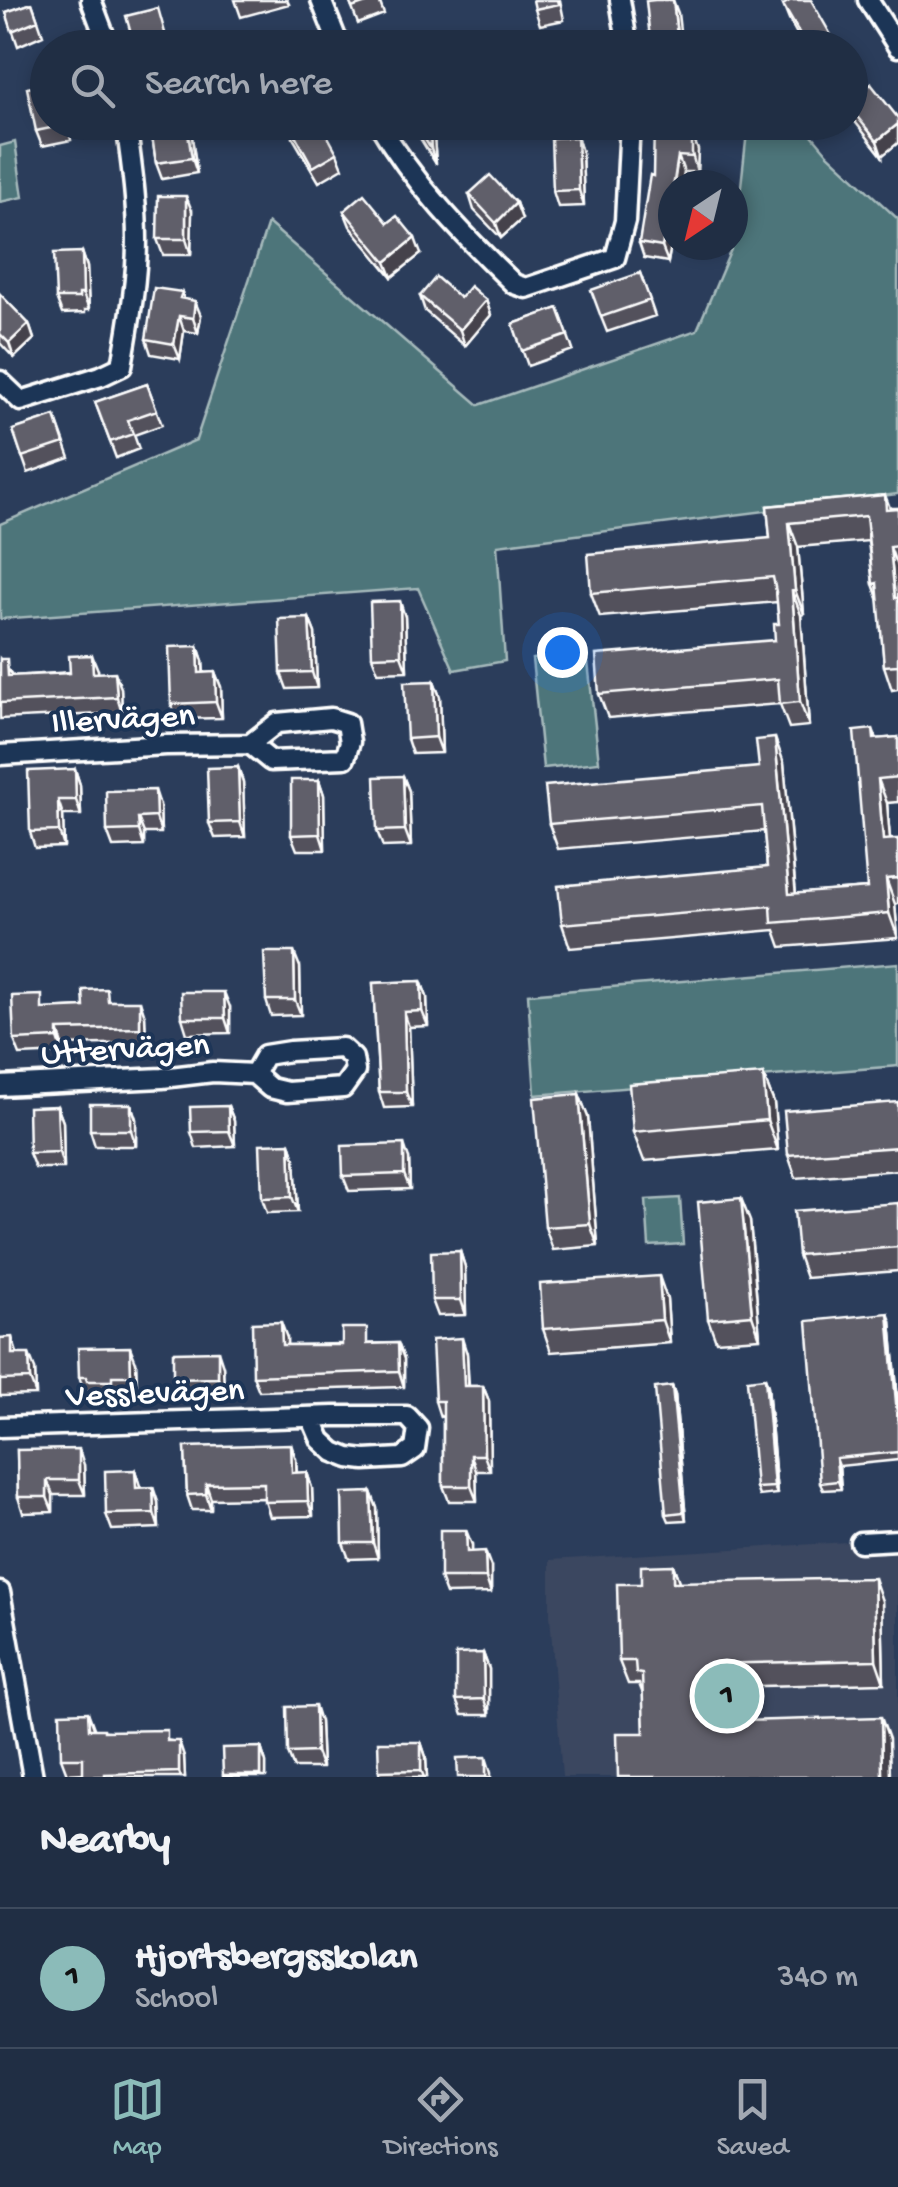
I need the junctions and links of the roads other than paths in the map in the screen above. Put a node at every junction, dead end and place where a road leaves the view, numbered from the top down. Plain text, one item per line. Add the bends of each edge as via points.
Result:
1 (91, 0) edge
2 (321, 0) edge
3 (620, 0) edge
4 (868, 0) edge
5 (102, 30) edge
6 (333, 30) edge
7 (625, 30) edge
8 (898, 47) edge
9 (128, 140) edge
10 (388, 140) edge
11 (629, 140) edge
12 (0, 381) edge
13 (250, 744) junction
14 (0, 755) edge
15 (254, 1074) junction
16 (0, 1086) edge
17 (312, 1418) junction
18 (0, 1427) edge
19 (898, 1540) edge
20 (860, 1542) dead end
21 (0, 1592) edge
22 (33, 1777) edge

1 - 5 street
2 - 6 street
3 - 7 street
4 - 8 street
9 - 12 street via 137,242 122,366 22,401
10 - 11 street via 455,227 526,288 616,258 626,221
13 - 13 street, Illervägen via 278,723 331,718 347,723 350,742 345,758 272,761
13 - 14 street, Illervägen
15 - 15 street, Uttervägen via 265,1055 342,1048 353,1058 354,1071 343,1088 287,1092
15 - 16 street, Uttervägen
17 - 17 street, Vesslevägen via 407,1416 418,1428 415,1448 402,1458 349,1458 320,1440
17 - 18 street, Vesslevägen
19 - 20 street
21 - 22 street

